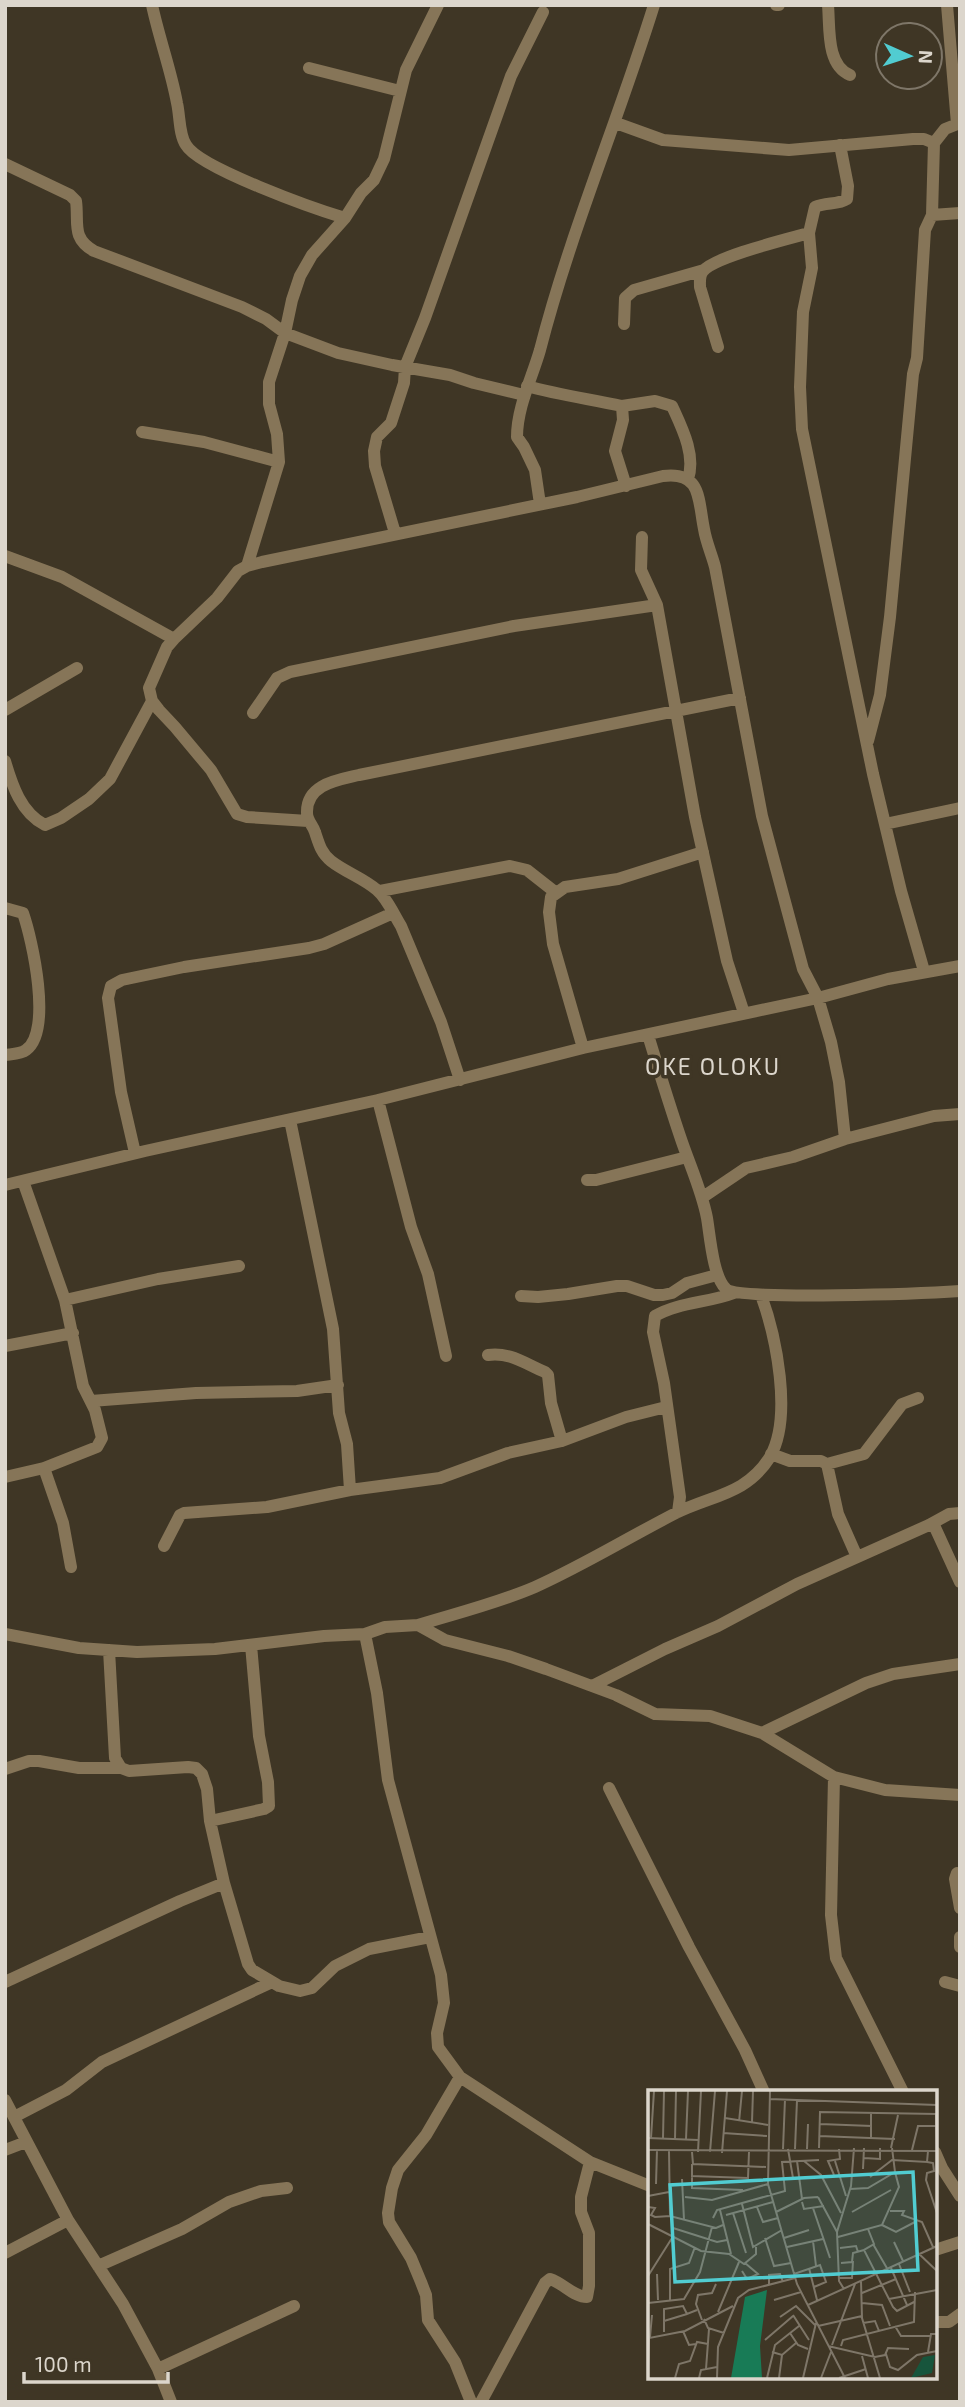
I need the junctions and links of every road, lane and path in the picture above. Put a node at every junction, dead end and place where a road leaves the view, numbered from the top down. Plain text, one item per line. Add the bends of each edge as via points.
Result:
1 (152, 5) edge
2 (438, 5) edge
3 (654, 5) edge
4 (828, 5) edge
5 (947, 5) edge
6 (543, 12) dead end
7 (309, 68) dead end
8 (850, 75) dead end
9 (400, 91) junction
10 (616, 122) junction
11 (958, 124) edge
12 (934, 143) junction
13 (841, 145) junction
14 (5, 164) edge
15 (960, 213) edge
16 (932, 215) junction
17 (345, 218) junction
18 (809, 233) junction
19 (704, 270) junction
20 (624, 324) dead end
21 (285, 333) junction
22 (718, 346) dead end
23 (405, 367) junction
24 (526, 390) junction
25 (622, 407) junction
26 (142, 432) dead end
27 (279, 462) junction
28 (688, 479) junction
29 (626, 486) junction
30 (540, 504) junction
31 (395, 533) junction
32 (642, 537) dead end
33 (5, 556) edge
34 (247, 566) junction
35 (657, 605) junction
36 (174, 639) junction
37 (77, 668) dead end
38 (740, 698) junction
39 (152, 701) junction
40 (5, 710) edge
41 (677, 712) junction
42 (253, 713) dead end
43 (867, 746) junction
44 (5, 761) edge
45 (9, 789) edge
46 (960, 808) edge
47 (308, 821) junction
48 (884, 824) junction
49 (703, 852) junction
50 (380, 891) junction
51 (555, 892) junction
52 (5, 908) edge
53 (393, 913) junction
54 (960, 966) edge
55 (924, 971) junction
56 (818, 998) junction
57 (744, 1013) junction
58 (648, 1035) junction
59 (583, 1048) junction
60 (5, 1055) edge
61 (460, 1080) junction
62 (378, 1100) junction
63 (960, 1114) edge
64 (290, 1120) junction
65 (845, 1139) junction
66 (135, 1153) junction
67 (687, 1157) junction
68 (587, 1180) dead end
69 (23, 1181) junction
70 (5, 1185) edge
71 (703, 1197) junction
72 (239, 1266) dead end
73 (718, 1275) junction
74 (960, 1291) edge
75 (734, 1293) junction
76 (521, 1296) dead end
77 (761, 1296) junction
78 (65, 1300) junction
79 (73, 1333) junction
80 (5, 1346) edge
81 (488, 1355) dead end
82 (446, 1356) dead end
83 (338, 1385) junction
84 (918, 1398) dead end
85 (91, 1401) junction
86 (666, 1407) junction
87 (562, 1441) junction
88 (771, 1454) junction
89 (827, 1464) junction
90 (44, 1468) junction
91 (5, 1477) edge
92 (350, 1490) junction
93 (678, 1512) junction
94 (960, 1513) edge
95 (933, 1523) junction
96 (164, 1546) dead end
97 (857, 1557) junction
98 (71, 1567) dead end
99 (960, 1582) edge
100 (418, 1625) junction
101 (5, 1634) edge
102 (365, 1634) junction
103 (250, 1646) junction
104 (110, 1650) junction
105 (960, 1664) edge
106 (593, 1686) junction
107 (762, 1733) junction
108 (121, 1768) junction
109 (5, 1769) edge
110 (834, 1777) junction
111 (609, 1788) dead end
112 (960, 1795) edge
113 (210, 1821) junction
114 (957, 1873) dead end
115 (224, 1883) junction
116 (960, 1908) edge
117 (430, 1937) junction
118 (960, 1937) edge
119 (960, 1947) edge
120 (5, 1982) edge
121 (272, 1982) junction
122 (945, 1982) dead end
123 (960, 1986) edge
124 (460, 2077) junction
125 (763, 2090) edge
126 (902, 2090) edge
127 (5, 2100) edge
128 (14, 2117) junction
129 (26, 2142) junction
130 (5, 2150) edge
131 (937, 2157) edge
132 (590, 2162) junction
133 (648, 2185) edge
134 (286, 2188) dead end
135 (960, 2196) edge
136 (68, 2220) junction
137 (960, 2242) edge
138 (937, 2249) edge
139 (5, 2253) edge
140 (98, 2266) junction
141 (295, 2306) dead end
142 (960, 2314) edge
143 (937, 2322) edge
144 (158, 2369) junction
145 (171, 2402) edge
146 (471, 2402) edge
147 (481, 2402) edge

1 - 17 street via 184,143 193,153 257,186
2 - 9 street
3 - 10 street
4 - 8 street via 835,61 840,71
5 - 11 street
6 - 23 street via 511,76
7 - 9 street
9 - 17 street via 384,159
10 - 13 street via 663,140 789,150
10 - 24 street via 561,273
11 - 12 street via 945,129
12 - 13 street via 913,139
12 - 16 street
13 - 18 street via 847,199 815,207
14 - 21 street via 76,201 77,228 84,245 242,307
15 - 16 street
16 - 43 street via 925,230 917,358 888,640
17 - 21 street via 300,276
18 - 19 street via 730,257
18 - 43 street via 812,268 803,312 800,412
19 - 20 street via 634,290 625,298
19 - 22 street via 700,287
21 - 23 street via 338,353
21 - 27 street via 269,382
23 - 24 street
23 - 31 street via 391,423 377,437 374,451
24 - 25 street
24 - 30 street via 517,437 535,470
25 - 28 street via 655,401 672,406 691,456
25 - 29 street via 615,451
26 - 27 street
27 - 34 street
28 - 29 street via 676,475
28 - 38 street via 698,493
29 - 30 street
30 - 31 street
31 - 34 street
32 - 35 street via 641,570
33 - 36 street via 62,577
34 - 36 street
35 - 41 street
35 - 42 street via 514,625 290,672 276,678
36 - 39 street via 149,688
37 - 40 street
38 - 41 street
38 - 56 street via 780,888 803,969
39 - 45 street via 110,779 61,818 45,825 36,821
39 - 47 street via 211,770 237,814
41 - 47 street via 326,783 309,801
41 - 49 street
43 - 48 street
44 - 45 street
46 - 48 street
47 - 50 street via 328,859
48 - 55 street
49 - 51 street via 618,879
49 - 57 street via 727,961
50 - 51 street via 510,866 527,870
50 - 53 street
51 - 59 street via 549,902 553,944
52 - 60 street via 23,913 40,1007 33,1042 26,1050
53 - 61 street via 441,1022
53 - 66 street via 317,946 184,967 111,986 108,998 121,1092
54 - 55 street
55 - 56 street
56 - 57 street
56 - 65 street via 839,1082
57 - 58 street
58 - 59 street
58 - 67 street
59 - 61 street
61 - 62 street
62 - 64 street
62 - 82 street via 428,1274
63 - 65 street via 934,1116
64 - 66 street
64 - 83 street via 324,1279
65 - 71 street via 746,1168
66 - 69 street
67 - 68 street
67 - 71 street
69 - 70 street
69 - 78 street
71 - 73 street
72 - 78 street
73 - 75 street
73 - 76 street via 663,1295 617,1286
74 - 77 street
75 - 77 street
75 - 86 street via 655,1316 653,1332
77 - 88 street via 770,1319 781,1390
78 - 79 street
79 - 80 street
79 - 85 street via 83,1386
81 - 87 street via 516,1357 545,1371
83 - 85 street
83 - 92 street
84 - 89 street via 902,1404 864,1454
85 - 90 street via 102,1438 97,1447
86 - 87 street
86 - 93 street via 680,1497
87 - 92 street via 508,1453 440,1478
88 - 89 street via 790,1461
88 - 93 street via 743,1486
89 - 97 street via 838,1514
90 - 91 street
90 - 98 street via 64,1522
92 - 96 street via 267,1507 184,1513
93 - 100 street via 533,1588
94 - 95 street
95 - 97 street
95 - 99 street
97 - 106 street
100 - 102 street via 385,1627
100 - 106 street via 445,1640
101 - 104 street
102 - 103 street
102 - 117 street via 388,1780
103 - 104 street
103 - 113 street via 269,1805
104 - 108 street via 115,1758
105 - 107 street via 884,1677
106 - 107 street via 655,1714 710,1716
107 - 110 street
108 - 109 street via 29,1761
108 - 113 street via 196,1768 207,1789
110 - 112 street via 885,1790
110 - 126 street via 831,1914 836,1958
111 - 125 street
113 - 115 street
114 - 116 street
115 - 120 street
115 - 121 street via 248,1964
117 - 121 street via 369,1949 335,1966 312,1988 300,1991
117 - 124 street via 443,1990 438,2047
118 - 119 street
121 - 128 street via 111,2057 66,2090
122 - 123 street
124 - 132 street
124 - 146 street via 426,2135 398,2170 388,2213 426,2295 428,2320 455,2362
127 - 128 street
128 - 129 street
129 - 130 street
129 - 136 street
131 - 135 street
132 - 133 street
132 - 147 street via 581,2197 589,2233 587,2297 581,2298 550,2278
134 - 140 street via 229,2202 182,2229
136 - 139 street
136 - 140 street
137 - 138 street
140 - 144 street
141 - 144 street
142 - 143 street via 949,2322
144 - 145 street

